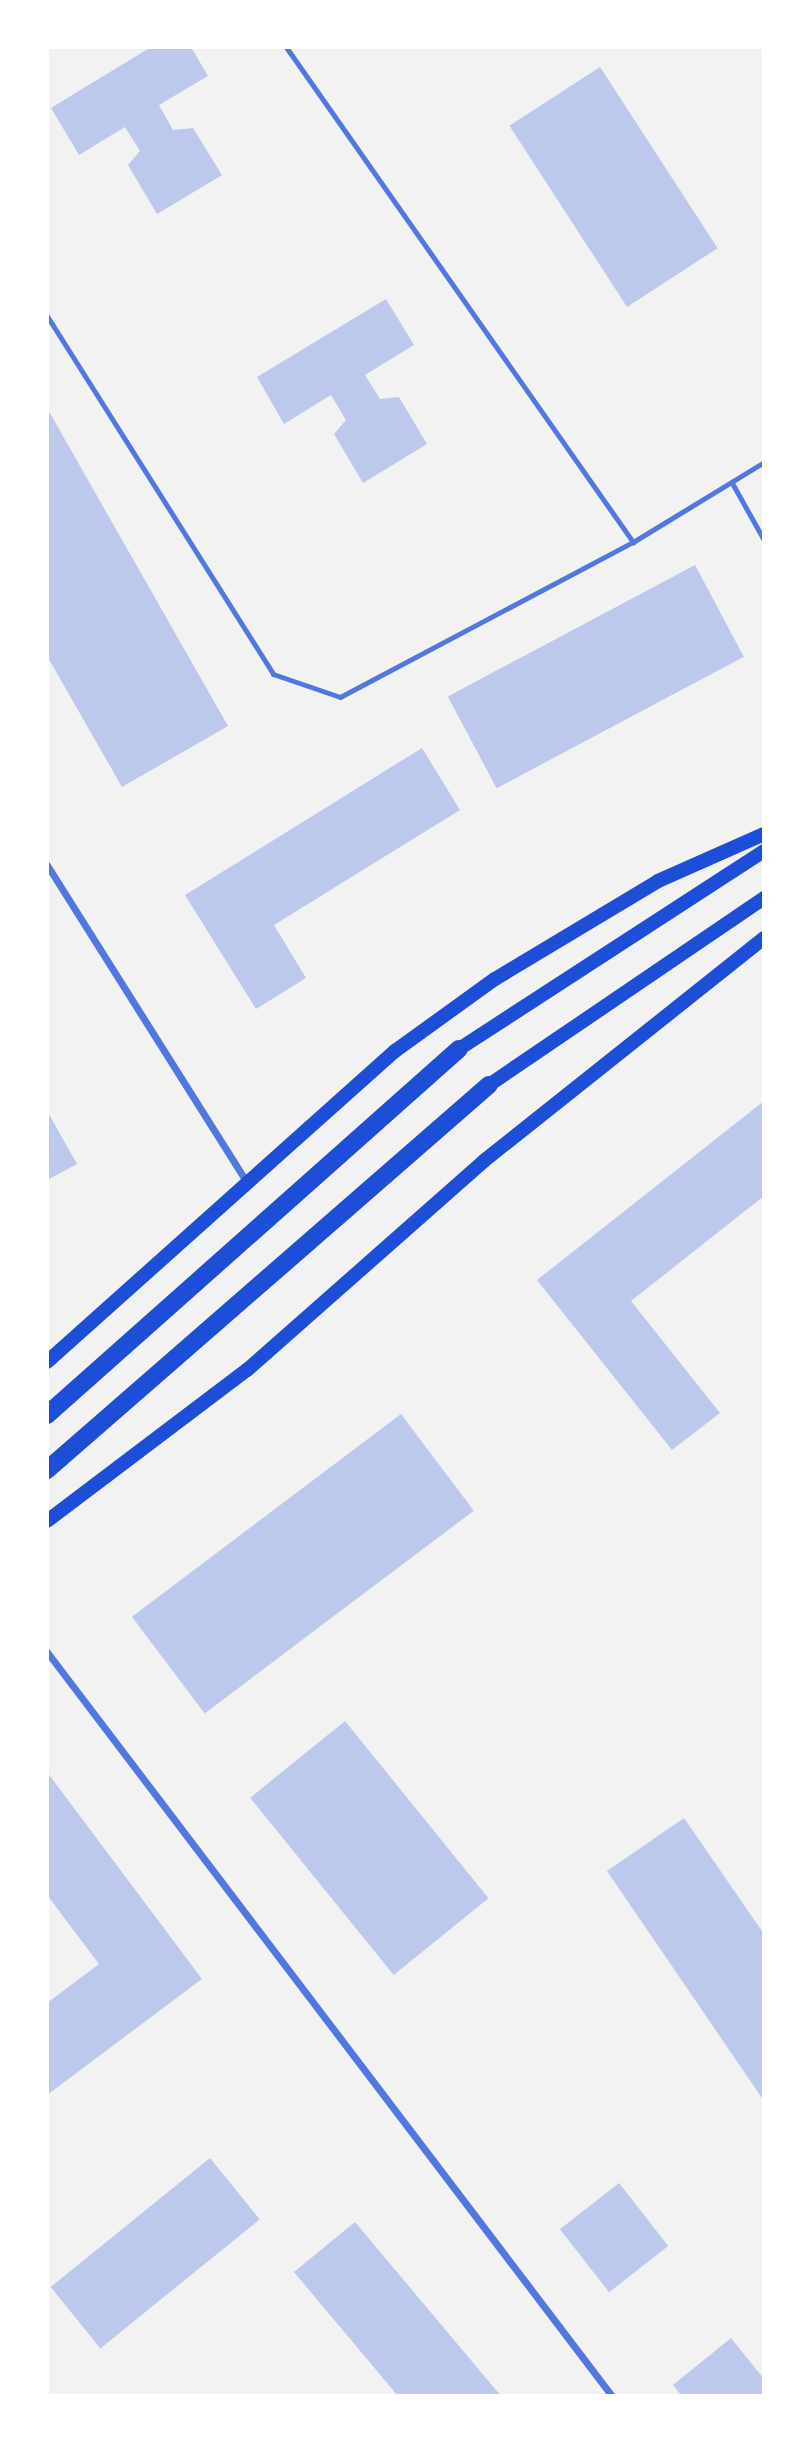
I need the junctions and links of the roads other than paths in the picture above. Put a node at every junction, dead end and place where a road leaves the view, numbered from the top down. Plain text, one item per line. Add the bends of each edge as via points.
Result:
1 (286, 47) edge
2 (47, 316) edge
3 (764, 462) edge
4 (732, 483) junction
5 (764, 540) edge
6 (633, 542) junction
7 (764, 834) edge
8 (764, 851) edge
9 (47, 865) edge
10 (764, 898) edge
11 (764, 938) edge
12 (459, 1049) joint
13 (489, 1085) joint
14 (246, 1181) junction
15 (47, 1362) edge
16 (47, 1415) edge
17 (47, 1470) edge
18 (47, 1521) edge
19 (47, 1651) edge
20 (612, 2396) edge

1 - 6 lane
2 - 6 lane via 274,674 340,697
3 - 4 lane
4 - 5 lane
4 - 6 lane
7 - 14 main road via 658,881 495,979 395,1051
8 - 12 main road
9 - 14 street
10 - 13 main road
11 - 18 main road via 485,1160 247,1370
12 - 16 main road
13 - 17 main road
14 - 15 main road
19 - 20 street

